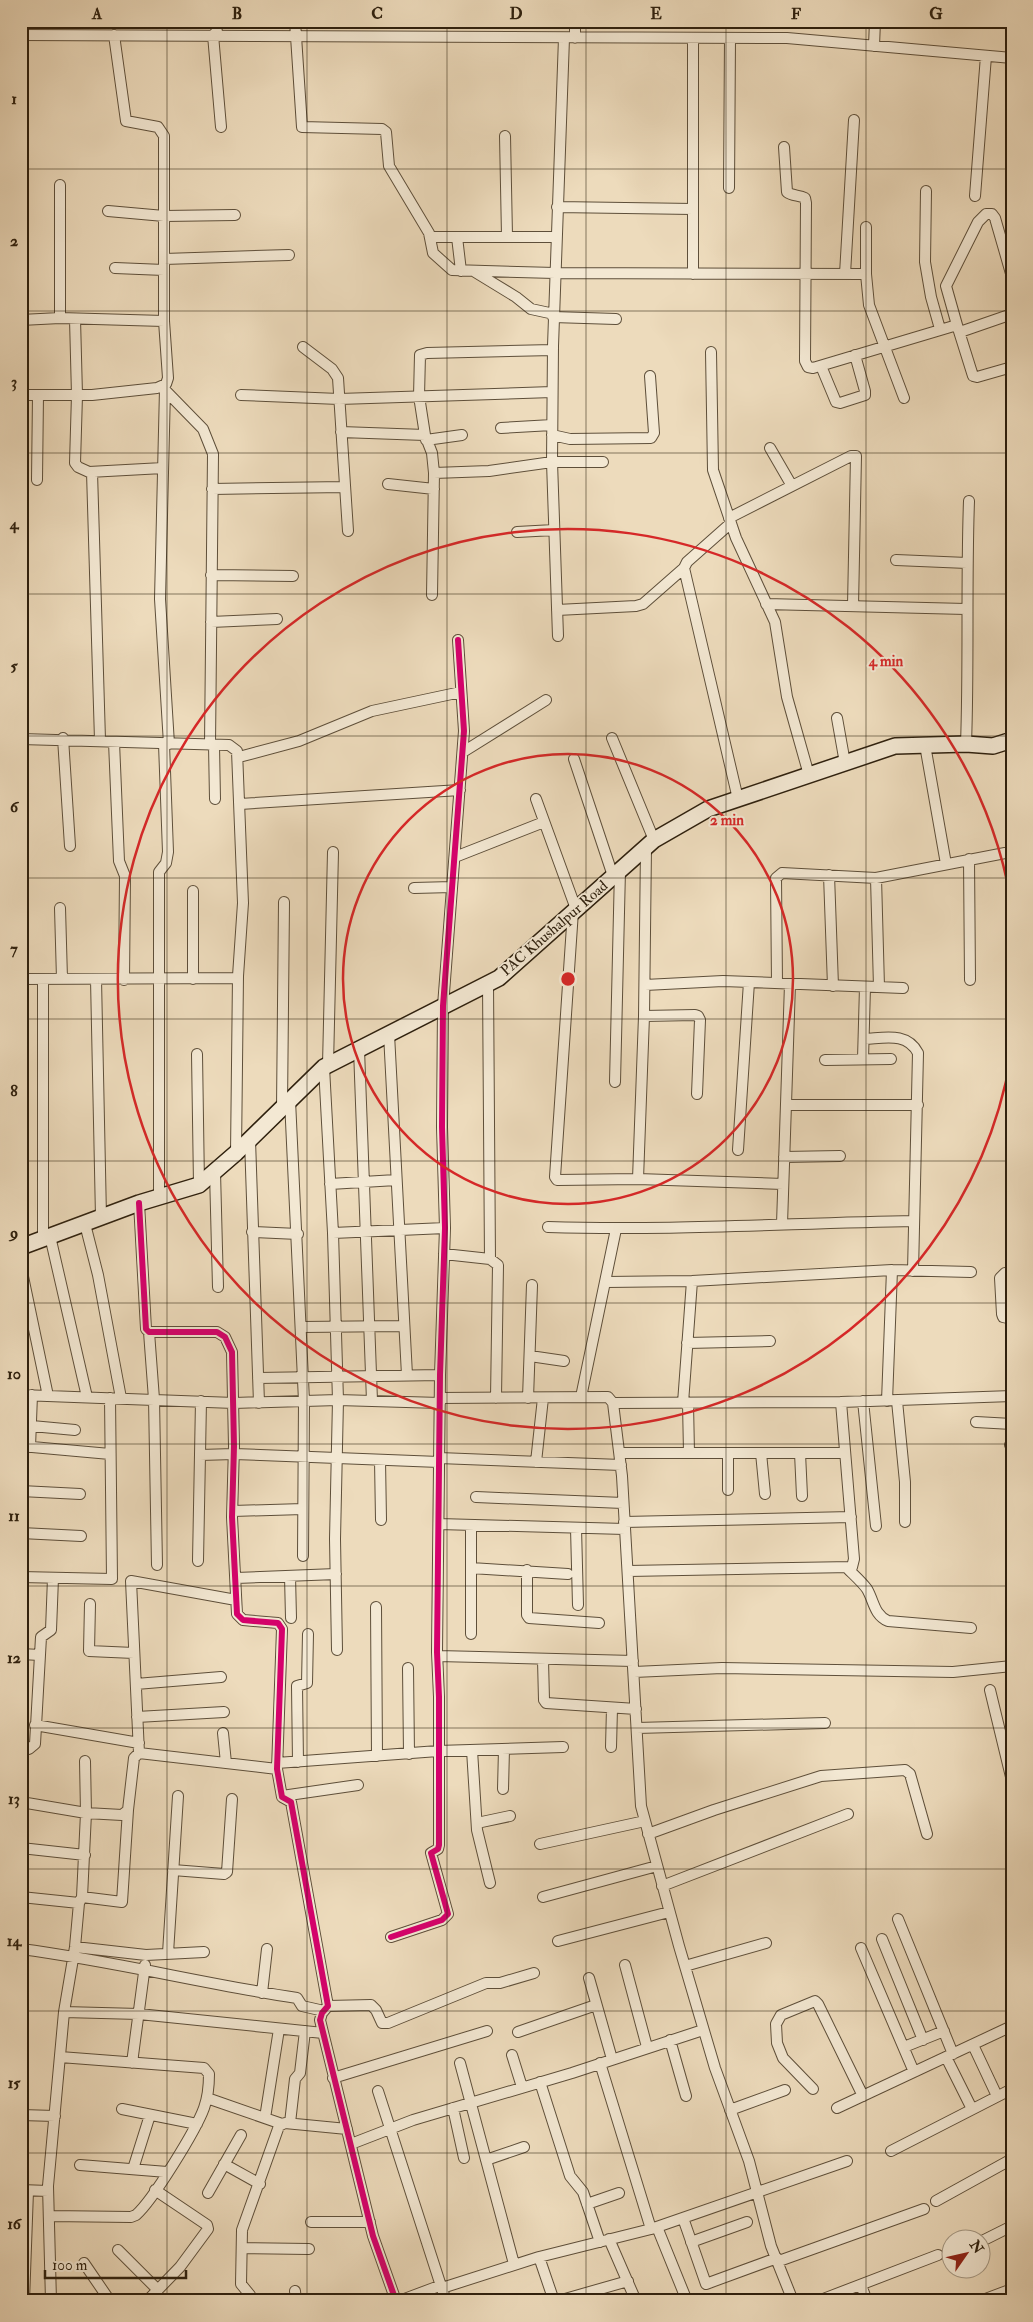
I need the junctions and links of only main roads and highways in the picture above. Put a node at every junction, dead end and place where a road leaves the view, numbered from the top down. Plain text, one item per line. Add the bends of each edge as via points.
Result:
1 (1012, 740) edge
2 (21, 1247) edge

1 - 2 main road, PAC Khushalpur Road via 993,746 895,746 700,812 650,844 499,978 326,1066 199,1184

